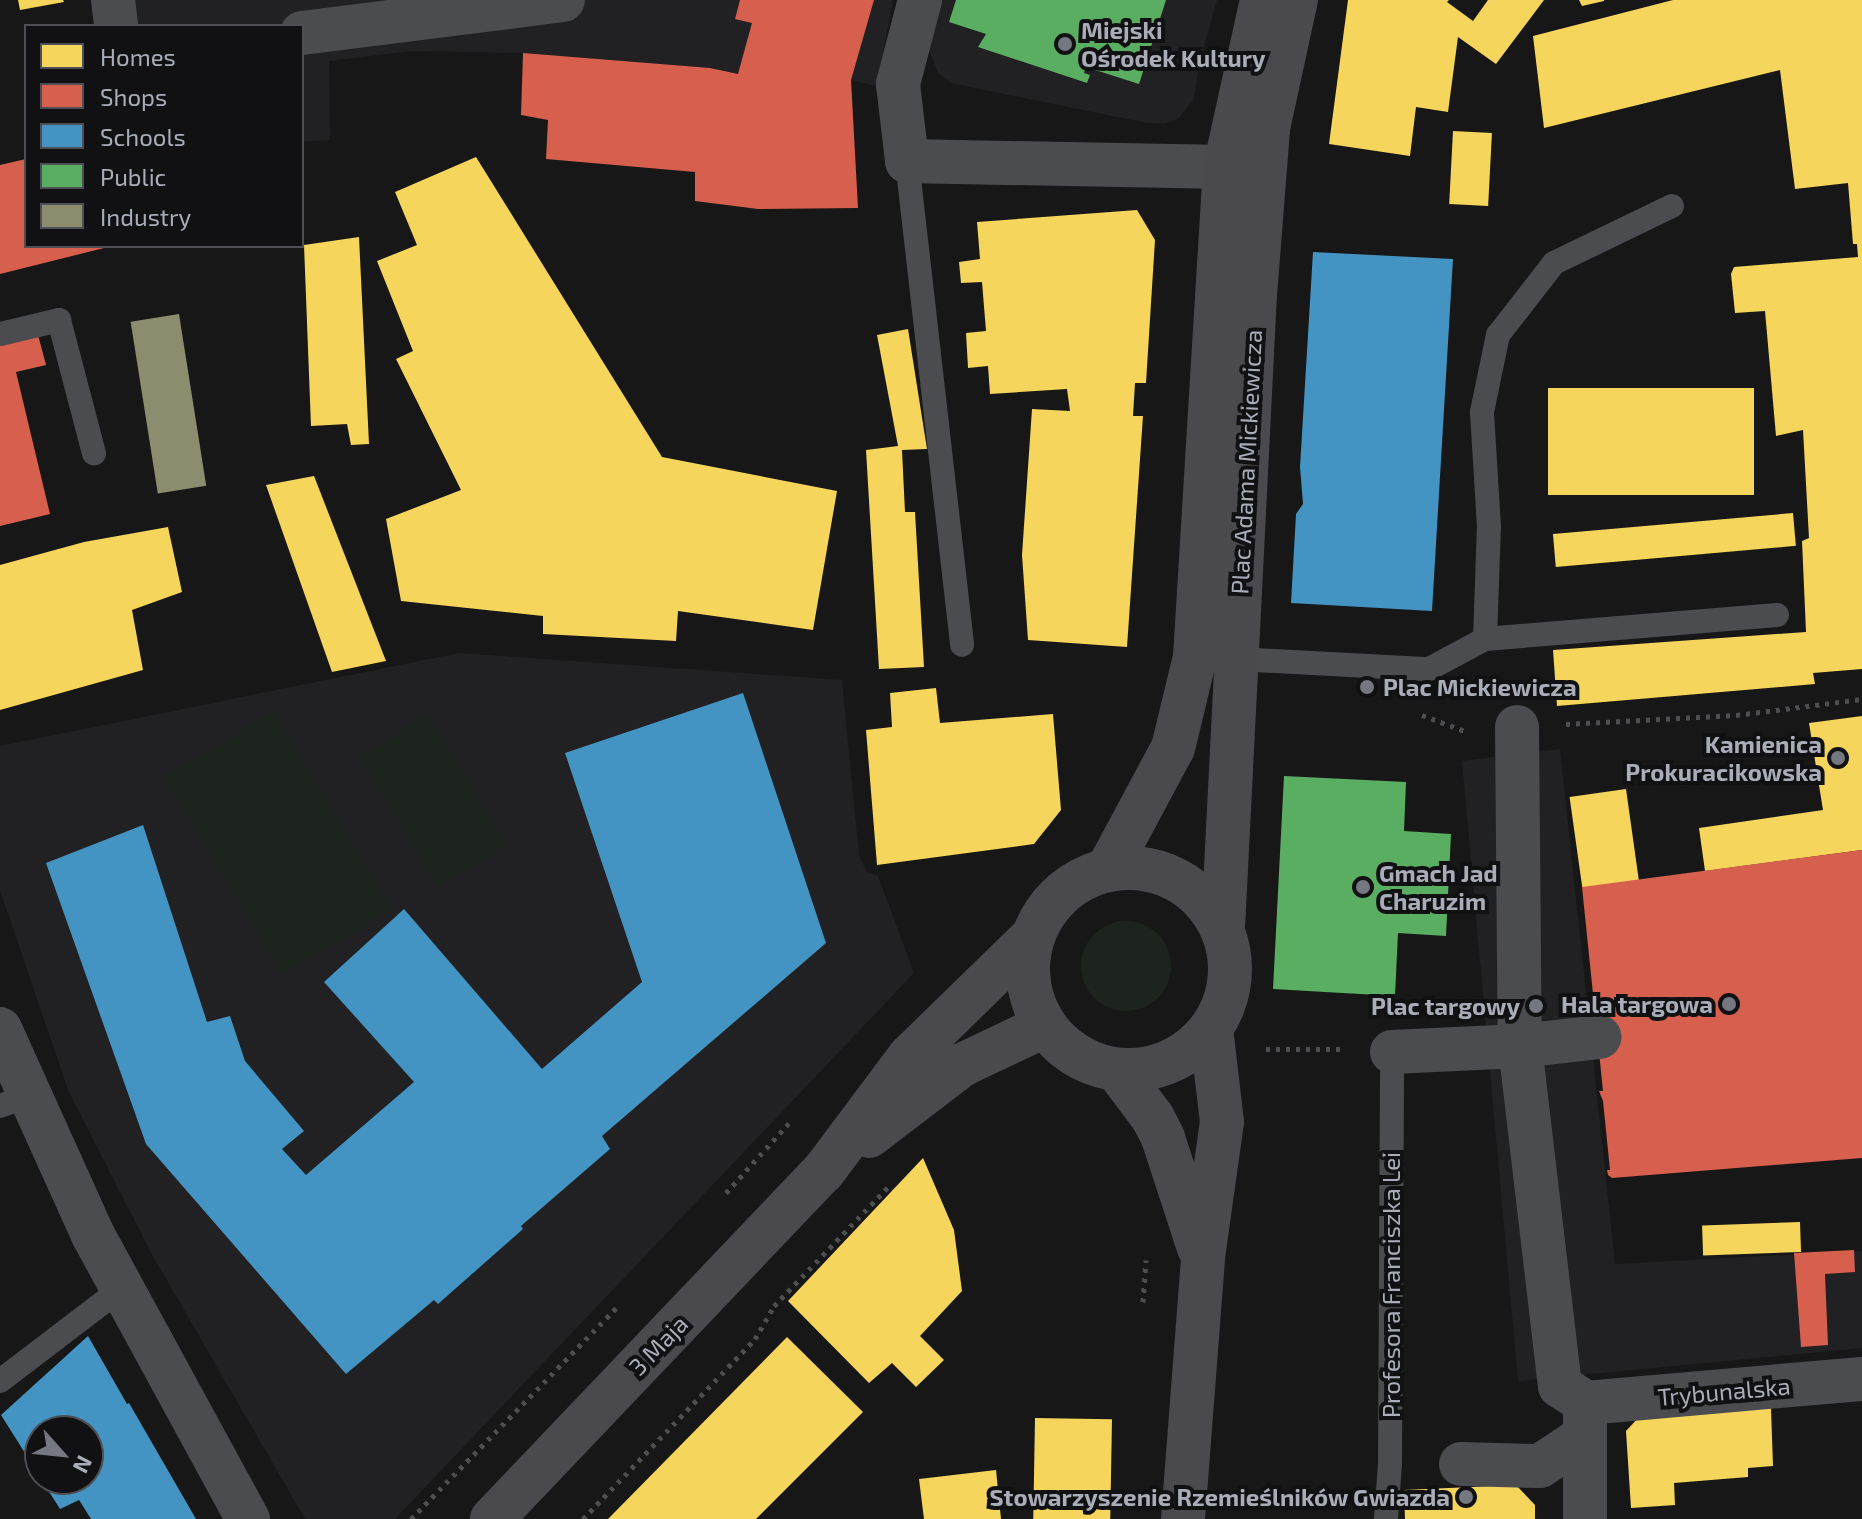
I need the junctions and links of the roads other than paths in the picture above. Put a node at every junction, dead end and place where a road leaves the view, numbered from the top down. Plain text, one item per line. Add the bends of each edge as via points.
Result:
1 (113, 0) edge
2 (563, 0) edge
3 (920, 0) edge
4 (1262, 0) edge
5 (1296, 0) edge
6 (116, 24) edge
7 (304, 33) edge
8 (907, 161) junction
9 (1225, 167) junction
10 (1672, 206) dead end
11 (0, 334) edge
12 (94, 453) dead end
13 (1777, 615) dead end
14 (1485, 639) junction
15 (962, 645) dead end
16 (1235, 659) junction
17 (1517, 727) road end
18 (1108, 869) junction
19 (1223, 928) junction
20 (1032, 937) junction
21 (1044, 1026) junction
22 (0, 1029) edge
23 (1211, 1029) junction
24 (1599, 1037) dead end
25 (1520, 1046) junction
26 (1392, 1052) joint
27 (1117, 1070) junction
28 (15, 1101) edge
29 (823, 1172) junction
30 (1203, 1257) junction
31 (122, 1288) junction
32 (1862, 1379) edge
33 (0, 1381) edge
34 (1585, 1420) junction
35 (1461, 1464) dead end
36 (1387, 1507) edge
37 (248, 1519) edge
38 (492, 1519) edge
39 (1183, 1519) edge
40 (1585, 1519) edge

1 - 6 street
2 - 7 street
3 - 8 street via 898,84
4 - 9 main road, Plac Adama Mickiewicza
5 - 16 main road, Plac Adama Mickiewicza via 1268,128
8 - 9 street
8 - 15 lane
9 - 18 main road, Plac Adama Mickiewicza via 1195,657 1173,748
10 - 14 lane via 1554,263 1498,335 1482,412 1489,527
11 - 12 lane via 59,320
13 - 14 lane
14 - 16 lane via 1429,669
16 - 19 main road, Plac Adama Mickiewicza
17 - 25 street
18 - 19 main road via 1142,867 1176,878 1203,899
18 - 20 main road via 1075,882 1049,906
19 - 23 main road via 1231,963 1227,997
20 - 21 main road via 1027,968 1031,998
20 - 29 main road, 3 Maja via 909,1057
21 - 27 main road via 1076,1055
21 - 29 main road, 3 Maja via 962,1065
22 - 28 street
23 - 27 main road via 1170,1063
23 - 30 main road via 1222,1122
24 - 25 street
25 - 26 street
25 - 34 street via 1560,1386
26 - 36 lane, Profesora Franciszka Lei
27 - 30 main road via 1163,1138
28 - 31 street
29 - 38 main road, 3 Maja
30 - 39 main road
31 - 33 lane
31 - 37 street
32 - 34 street, Trybunalska
34 - 35 street via 1540,1466
34 - 40 street

